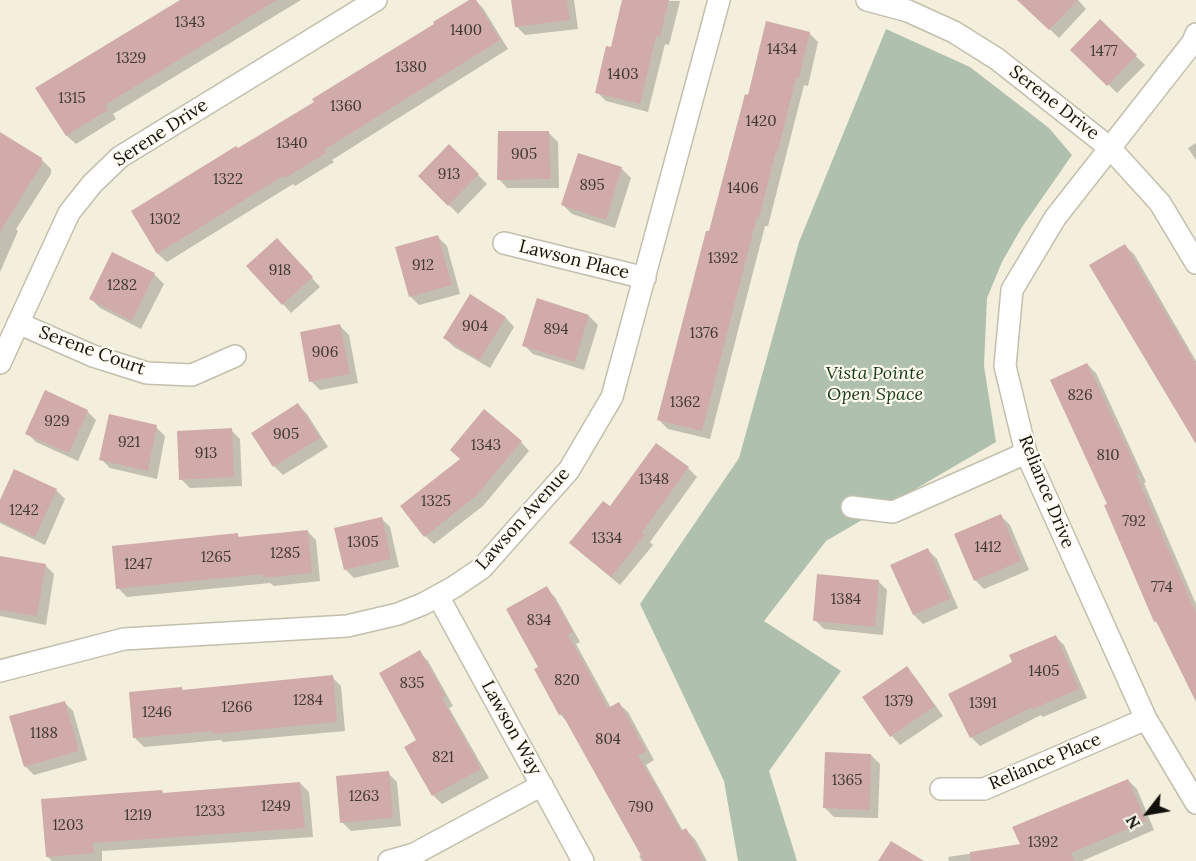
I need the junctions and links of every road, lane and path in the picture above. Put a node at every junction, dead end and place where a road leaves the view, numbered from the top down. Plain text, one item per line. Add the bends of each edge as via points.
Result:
1 (376, 0) edge
2 (719, 0) edge
3 (867, 0) edge
4 (1196, 34) edge
5 (1110, 148) junction
6 (504, 243) dead end
7 (1196, 263) edge
8 (645, 278) junction
9 (18, 323) junction
10 (235, 356) dead end
11 (0, 363) edge
12 (1026, 453) junction
13 (852, 507) dead end
14 (438, 596) junction
15 (0, 671) edge
16 (1146, 719) junction
17 (542, 785) junction
18 (941, 789) dead end
19 (1196, 803) edge
20 (389, 861) edge
21 (583, 861) edge

1 - 9 street, Serene Drive via 120,157 69,213
2 - 8 street, Lawson Avenue
3 - 5 street, Serene Drive via 908,11 954,32 997,59
4 - 5 street, Reliance Drive
5 - 7 street, Serene Drive via 1160,203
5 - 12 street, Reliance Drive via 1055,218 1012,291 1005,366
6 - 8 street, Lawson Place
8 - 14 street, Lawson Avenue via 612,397 569,470 482,568
9 - 10 street, Serene Court via 93,356 147,373 192,375
9 - 11 street, Serene Drive
12 - 13 street via 893,512
12 - 16 street, Reliance Drive
14 - 15 street, Lawson Avenue via 398,614 347,626 123,639
14 - 17 street, Lawson Way
16 - 18 street, Reliance Place via 984,789
16 - 19 street, Reliance Drive
17 - 20 street via 414,854
17 - 21 street, Lawson Way

